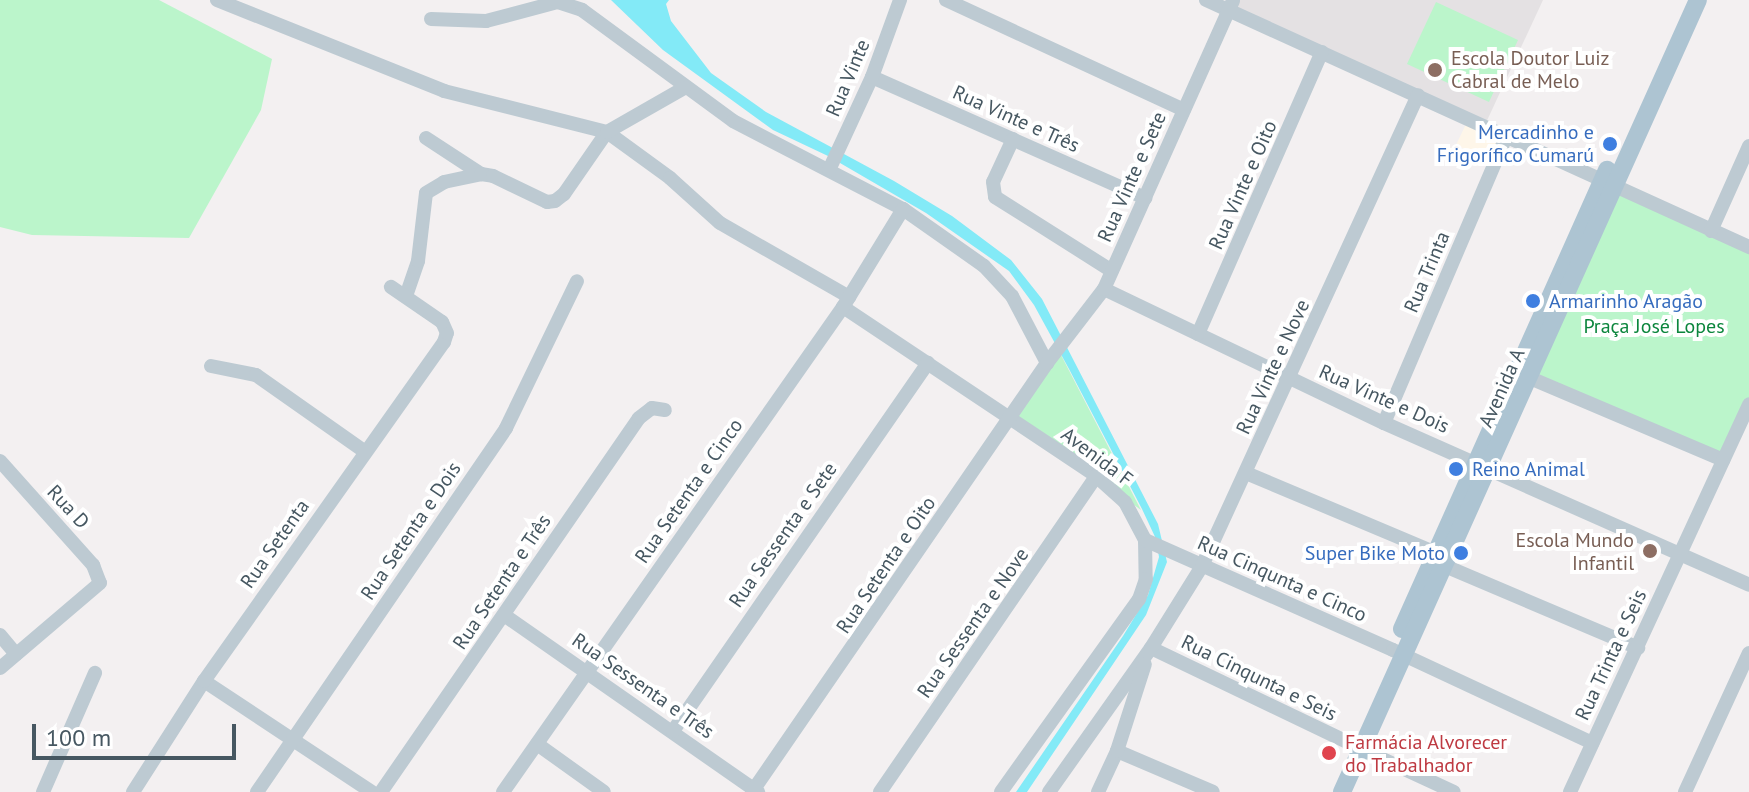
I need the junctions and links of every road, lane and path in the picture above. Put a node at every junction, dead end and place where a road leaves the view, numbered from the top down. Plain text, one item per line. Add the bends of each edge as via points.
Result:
1 (217, 0) edge
2 (900, 0) edge
3 (946, 0) edge
4 (1206, 0) edge
5 (1684, 0) edge
6 (1698, 0) edge
7 (1230, 5) edge
8 (431, 19) dead end
9 (1322, 52) junction
10 (872, 77) junction
11 (684, 88) junction
12 (1418, 95) junction
13 (1184, 110) junction
14 (607, 132) junction
15 (1506, 137) junction
16 (426, 138) dead end
17 (1013, 139) junction
18 (1749, 146) edge
19 (830, 169) junction
20 (481, 174) junction
21 (1607, 185) junction
22 (1145, 198) junction
23 (903, 209) junction
24 (1711, 231) junction
25 (1749, 247) edge
26 (1112, 271) junction
27 (577, 281) dead end
28 (391, 287) dead end
29 (1104, 289) junction
30 (406, 296) junction
31 (846, 302) junction
32 (1198, 334) junction
33 (1049, 361) junction
34 (928, 363) junction
35 (211, 366) dead end
36 (1290, 378) junction
37 (1530, 378) junction
38 (1749, 404) edge
39 (665, 410) dead end
40 (1009, 419) junction
41 (1384, 423) junction
42 (364, 451) junction
43 (1723, 460) junction
44 (0, 461) edge
45 (1483, 465) junction
46 (1246, 473) junction
47 (1096, 476) junction
48 (1149, 542) junction
49 (1680, 555) junction
50 (1440, 559) junction
51 (1202, 566) junction
52 (1749, 585) edge
53 (504, 615) junction
54 (0, 635) edge
55 (1151, 648) junction
56 (1638, 648) junction
57 (1399, 652) junction
58 (1749, 653) edge
59 (16, 654) junction
60 (0, 668) edge
61 (587, 671) junction
62 (95, 673) dead end
63 (204, 681) junction
64 (673, 731) junction
65 (294, 739) junction
66 (1592, 743) junction
67 (537, 744) junction
68 (1356, 746) junction
69 (1117, 751) junction
70 (755, 791) edge
71 (43, 792) edge
72 (133, 792) edge
73 (257, 792) edge
74 (372, 792) edge
75 (381, 792) edge
76 (503, 792) edge
77 (604, 792) edge
78 (880, 792) edge
79 (1001, 792) edge
80 (1049, 792) edge
81 (1098, 792) edge
82 (1213, 792) edge
83 (1329, 792) edge
84 (1342, 792) edge
85 (1454, 792) edge
86 (1570, 792) edge
87 (1685, 792) edge

1 - 14 street via 444,91
2 - 10 street, Rua Vinte
3 - 13 street
4 - 7 street
5 - 21 main road, Avenida A
6 - 21 main road, Avenida A
7 - 9 street
7 - 13 street, Rua Vinte e Sete
8 - 11 street via 486,21 558,2 582,10
9 - 12 street
9 - 32 street, Rua Vinte e Oito
10 - 17 street, Rua Vinte e Três
10 - 19 street, Rua Vinte
11 - 14 street
11 - 19 street via 733,121
12 - 15 street
12 - 36 street, Rua Vinte e Nove
13 - 22 street, Rua Vinte e Sete
14 - 20 street via 555,201
14 - 31 street, Avenida F via 729,229
15 - 21 street
15 - 41 street, Rua Trinta
16 - 20 street
17 - 22 street, Rua Vinte e Três
17 - 26 street via 993,182 995,197
18 - 24 street
19 - 23 street
20 - 30 street via 444,182 426,193 418,261
21 - 24 street
21 - 37 main road, Avenida A
21 - 45 main road, Avenida A
22 - 26 street, Rua Vinte e Sete
23 - 31 street, Rua Setenta e Cinco
23 - 33 street via 1001,282
24 - 25 street
26 - 29 street, Rua Vinte e Sete
27 - 65 street, Rua Setenta e Dois via 506,428
28 - 30 street
29 - 32 street, Rua Vinte e Dois
29 - 33 street, Rua Vinte e Sete
30 - 42 street, Rua Setenta via 442,322 447,333
31 - 34 street, Avenida F
31 - 61 street, Rua Setenta e Cinco
32 - 36 street, Rua Vinte e Dois
33 - 40 street, Rua Setenta e Oito
34 - 40 street, Avenida F
34 - 64 street, Rua Sessenta e Sete
35 - 42 street via 243,370 265,380
36 - 41 street, Rua Vinte e Dois
36 - 46 street, Rua Vinte e Nove
37 - 43 street
37 - 45 main road, Avenida A
38 - 43 street, Rua Trinta e Seis
39 - 53 street, Rua Setenta e Três via 652,408 639,418
40 - 47 street, Avenida F
40 - 70 street, Rua Setenta e Oito
41 - 45 street, Rua Vinte e Dois
42 - 63 street, Rua Setenta
43 - 49 street, Rua Trinta e Seis
44 - 59 street, Rua D via 93,565 100,583
45 - 49 street, Rua Vinte e Dois
45 - 50 main road, Avenida A
46 - 50 street
46 - 51 street, Rua Vinte e Nove
47 - 48 street, Avenida F via 1125,502
47 - 78 street, Rua Sessenta e Nove
48 - 51 street, Rua Cinqunta e Cinco
48 - 79 street, Avenida F via 1139,599
49 - 52 street, Rua Vinte e Dois
49 - 56 street, Rua Trinta e Seis
50 - 56 street
50 - 57 main road, Avenida A
51 - 55 street, Rua Vinte e Nove
51 - 57 street, Rua Cinqunta e Cinco
53 - 61 street, Rua Sessenta e Três
53 - 75 street, Rua Setenta e Três
54 - 59 street
55 - 68 street, Rua Cinqunta e Seis
55 - 69 street
55 - 80 street
56 - 66 street, Rua Trinta e Seis
57 - 66 street, Rua Cinqunta e Cinco
57 - 68 main road, Avenida A
58 - 87 street
59 - 60 street
61 - 64 street, Rua Sessenta e Três
61 - 67 street, Rua Setenta e Cinco
62 - 71 street
63 - 65 street
63 - 72 street, Rua Setenta
64 - 70 street, Rua Sessenta e Três
65 - 73 street, Rua Setenta e Dois
65 - 74 street
66 - 86 street, Rua Trinta e Seis
67 - 76 street, Rua Setenta e Cinco
67 - 77 street
68 - 83 main road, Avenida A
68 - 84 main road, Avenida A
68 - 85 street, Rua Cinqunta e Seis
69 - 81 street
69 - 82 street

